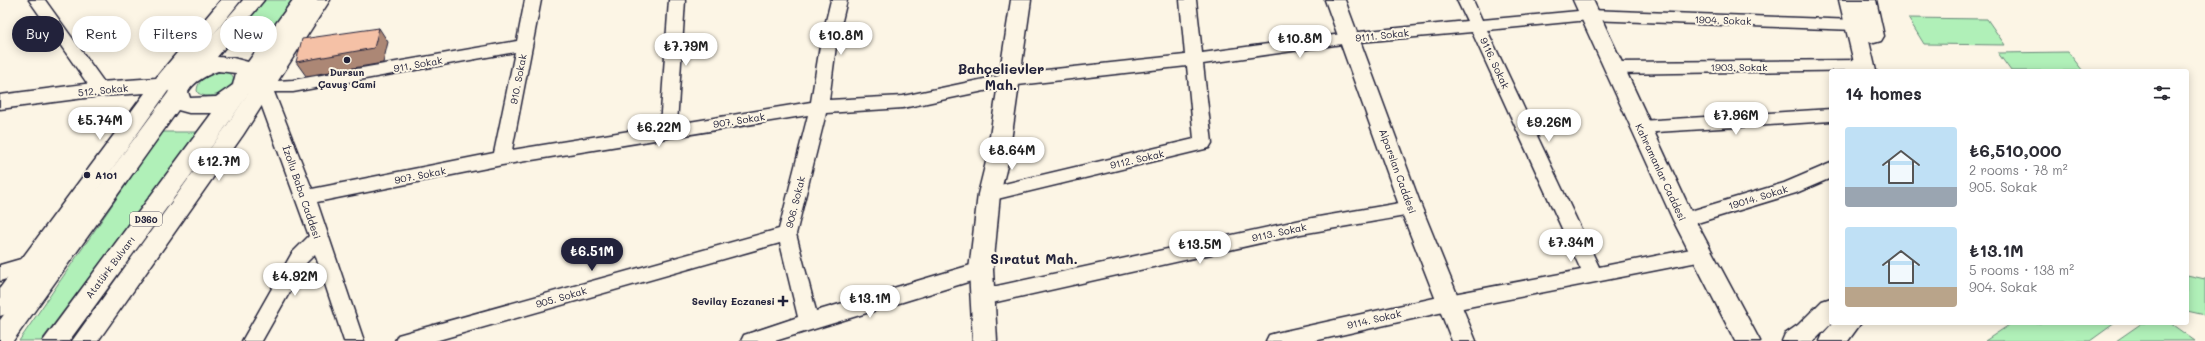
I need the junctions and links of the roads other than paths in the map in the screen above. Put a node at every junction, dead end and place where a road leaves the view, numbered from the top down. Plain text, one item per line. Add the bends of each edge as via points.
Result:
1 (36, 0) edge
2 (231, 0) edge
3 (254, 0) edge
4 (303, 0) edge
5 (320, 0) edge
6 (533, 0) edge
7 (677, 0) edge
8 (839, 0) edge
9 (1021, 0) edge
10 (1188, 0) edge
11 (1335, 0) edge
12 (1465, 0) edge
13 (1849, 0) edge
14 (1866, 0) edge
15 (1586, 8) edge
16 (1477, 25) junction
17 (1856, 25) junction
18 (1349, 38) junction
19 (524, 45) junction
20 (1196, 59) junction
21 (1613, 68) junction
22 (1870, 69) edge
23 (1008, 80) junction
24 (178, 85) junction
25 (247, 87) junction
26 (100, 89) junction
27 (1, 103) edge
28 (819, 106) junction
29 (1829, 115) edge
30 (1640, 127) junction
31 (668, 132) junction
32 (502, 158) junction
33 (1829, 171) edge
34 (989, 194) junction
35 (306, 197) junction
36 (1411, 208) junction
37 (1684, 220) junction
38 (787, 234) junction
39 (318, 239) junction
40 (1701, 255) junction
41 (31, 264) junction
42 (981, 270) junction
43 (0, 273) edge
44 (1593, 275) junction
45 (983, 297) junction
46 (1448, 303) junction
47 (0, 306) edge
48 (1829, 310) edge
49 (809, 321) junction
50 (1847, 325) edge
51 (0, 339) edge
52 (55, 341) edge
53 (84, 341) edge
54 (252, 341) edge
55 (354, 341) edge
56 (405, 341) edge
57 (751, 341) edge
58 (985, 341) edge
59 (1276, 341) edge
60 (1464, 341) edge
61 (1748, 341) edge
62 (1794, 341) edge
63 (1832, 341) edge

1 - 26 street
2 - 24 main road
3 - 24 main road
4 - 25 main road, Atatürk Bulvarı / D360
5 - 25 main road via 283,54
6 - 19 street, 910. Sokak
7 - 31 street
8 - 28 street, 906. Sokak via 828,46
9 - 23 main road
10 - 20 street
11 - 18 main road, Alparslan Caddesi
12 - 16 street, 9116. Sokak
13 - 17 main road
14 - 22 main road
15 - 16 street, 9111. Sokak
15 - 17 street, 1904. Sokak
15 - 21 main road, Kahramanlar Caddesi
16 - 18 street, 9111. Sokak
16 - 44 street, 9116. Sokak
17 - 22 main road
18 - 20 street, 9111. Sokak
18 - 36 main road, Alparslan Caddesi
19 - 25 street, 911. Sokak via 293,86
19 - 32 street, 910. Sokak
20 - 23 street, 9111. Sokak
20 - 34 street, 9112. Sokak via 1203,143
21 - 22 street, 1903. Sokak
21 - 30 main road, Kahramanlar Caddesi
23 - 28 street, 907. Sokak via 903,102
23 - 34 main road via 997,162
24 - 25 main road via 180,103 198,108 211,106
24 - 25 main road via 204,68 230,64 240,66 246,71
24 - 26 main road, 512. Sokak
24 - 41 main road
24 - 51 main road
25 - 35 street, İzollu Baba Caddesi
25 - 52 main road, Atatürk Bulvarı / D360
25 - 53 main road
26 - 27 main road, 512. Sokak
28 - 31 street, 907. Sokak
28 - 38 street, 906. Sokak
29 - 30 street
30 - 37 main road, Kahramanlar Caddesi
31 - 32 street, 907. Sokak
32 - 35 street, 907. Sokak
33 - 37 street, 19014. Sokak via 1790,188
34 - 42 main road
35 - 39 street, İzollu Baba Caddesi
36 - 45 street, 9113. Sokak via 1301,227
36 - 46 main road, Alparslan Caddesi
37 - 40 main road, Kahramanlar Caddesi
38 - 49 street, 906. Sokak
38 - 56 street, 905. Sokak
39 - 54 street via 298,258
39 - 55 street, İzollu Baba Caddesi
40 - 44 street, 9114. Sokak
40 - 61 main road, Kahramanlar Caddesi
41 - 43 street
41 - 47 main road
42 - 45 main road
42 - 49 street
44 - 46 street, 9114. Sokak
45 - 58 main road
46 - 59 street, 9114. Sokak
46 - 60 main road, Alparslan Caddesi
48 - 62 main road
49 - 57 street
50 - 63 main road

